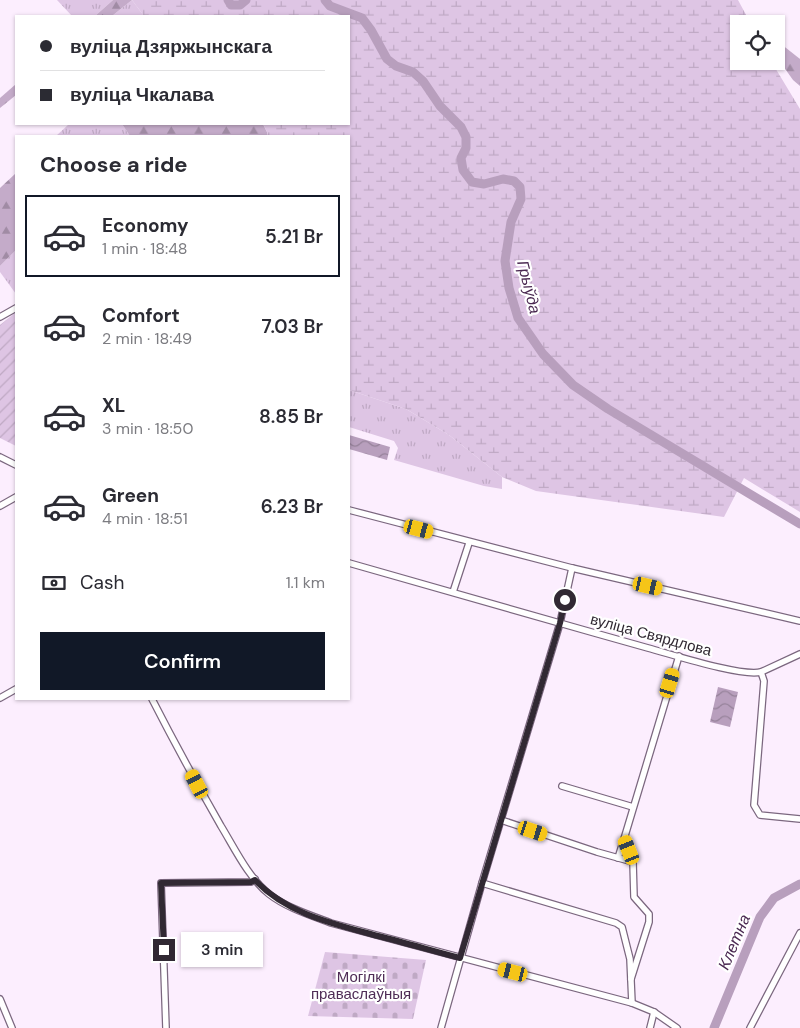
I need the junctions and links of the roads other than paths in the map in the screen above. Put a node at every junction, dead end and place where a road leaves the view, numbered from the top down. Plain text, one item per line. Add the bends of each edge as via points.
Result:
1 (15, 309) edge
2 (0, 317) edge
3 (0, 458) edge
4 (15, 465) edge
5 (15, 498) edge
6 (0, 506) edge
7 (350, 510) edge
8 (469, 543) junction
9 (350, 563) edge
10 (572, 568) junction
11 (453, 592) junction
12 (800, 621) edge
13 (560, 623) junction
14 (800, 654) edge
15 (679, 656) junction
16 (761, 672) junction
17 (15, 690) edge
18 (0, 698) edge
19 (153, 700) edge
20 (562, 786) dead end
21 (633, 807) junction
22 (800, 819) edge
23 (501, 820) junction
24 (624, 839) junction
25 (618, 858) junction
26 (633, 862) junction
27 (255, 880) junction
28 (482, 883) junction
29 (800, 933) edge
30 (460, 958) junction
31 (631, 979) junction
32 (0, 999) edge
33 (632, 1003) junction
34 (654, 1012) junction
35 (12, 1028) edge
36 (166, 1028) edge
37 (441, 1028) edge
38 (650, 1028) edge
39 (677, 1028) edge
40 (750, 1028) edge

1 - 2 street
3 - 4 street
5 - 6 street
7 - 8 street
8 - 10 street
8 - 11 street
9 - 11 street, вуліца Свярдлова
10 - 12 street
10 - 13 street
11 - 13 street, вуліца Свярдлова
13 - 15 street, вуліца Свярдлова
13 - 23 street
14 - 16 street, вуліца Свярдлова
15 - 16 street, вуліца Свярдлова via 742,672
15 - 21 street
16 - 22 street via 764,681 754,806 760,815
17 - 18 street
19 - 27 street via 197,784
20 - 21 street
21 - 24 street
23 - 25 street
23 - 28 street
24 - 25 street
24 - 26 street
25 - 26 street
26 - 31 street via 634,897 649,914 649,922
27 - 30 street via 270,894 304,913
27 - 36 street via 161,883
28 - 30 street
28 - 31 street via 622,926
29 - 40 street
30 - 33 street
30 - 37 street
31 - 33 street
32 - 35 street
33 - 34 street
34 - 38 street
34 - 39 street

